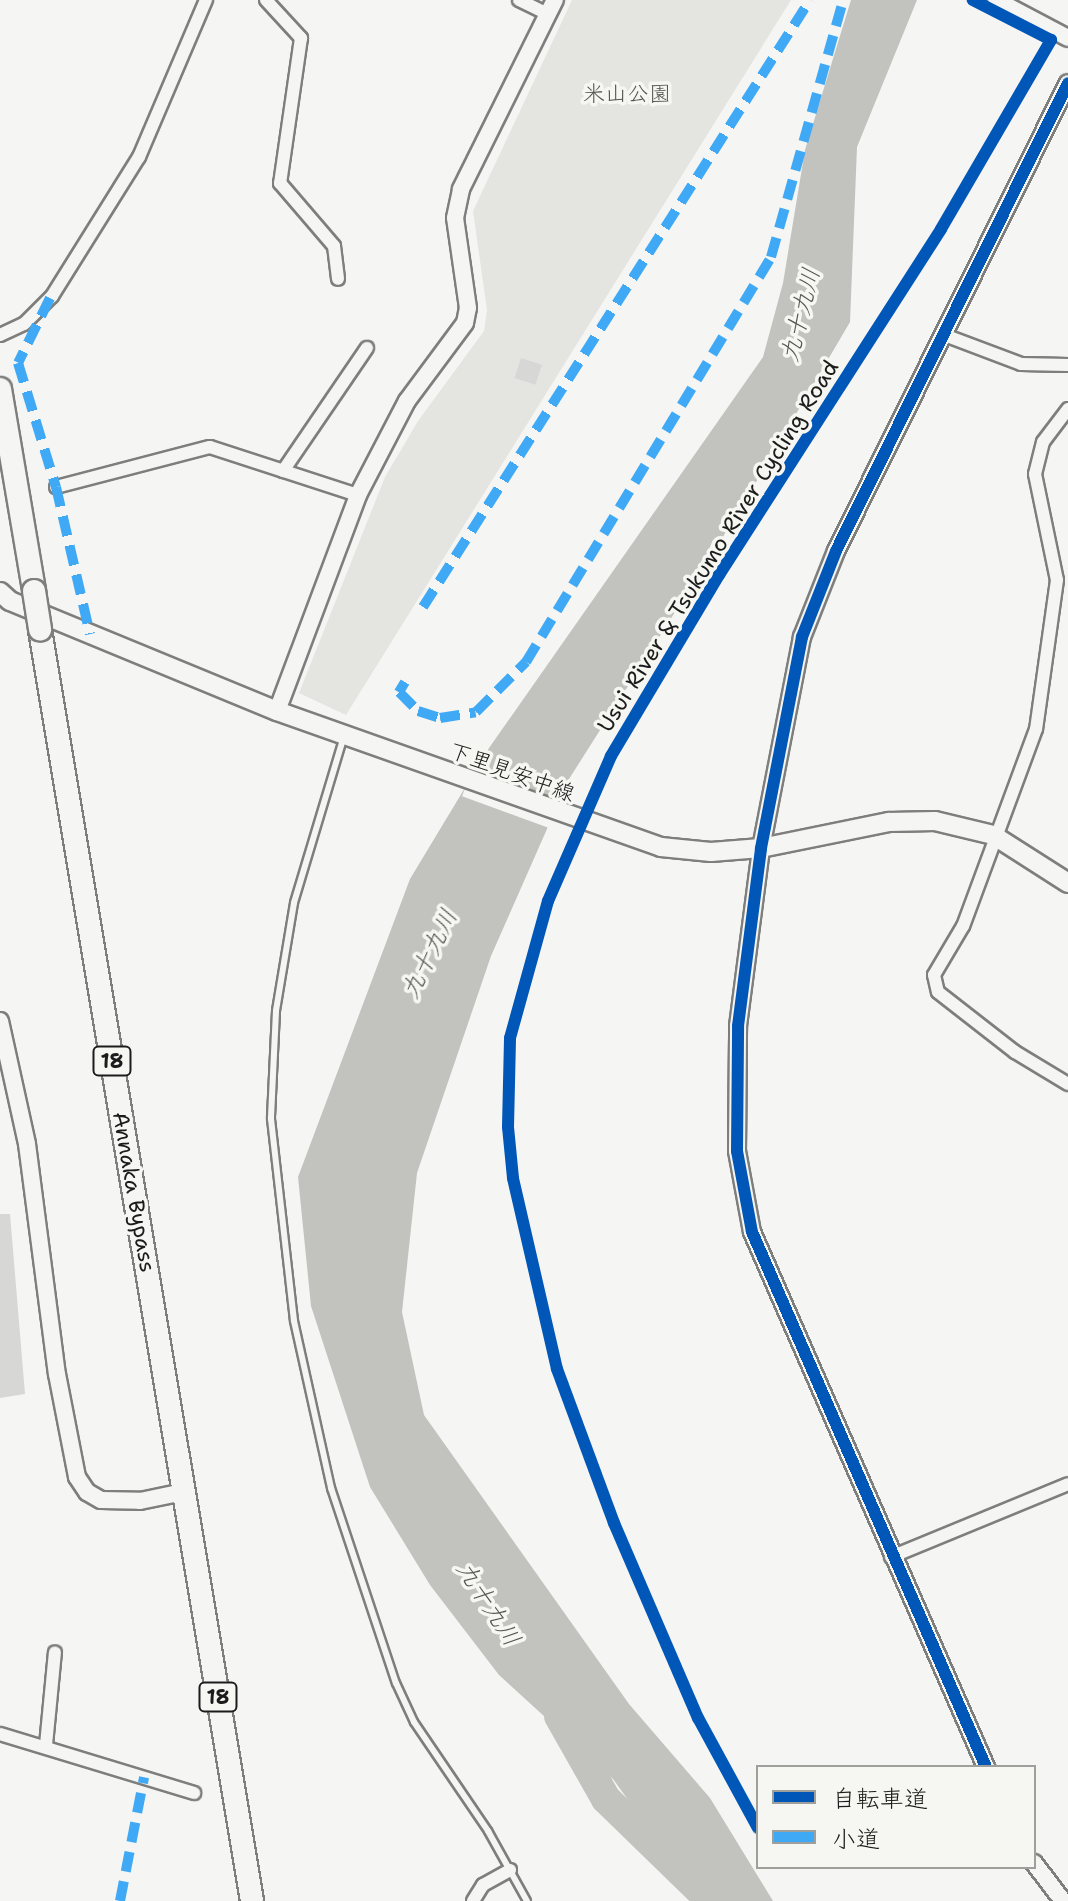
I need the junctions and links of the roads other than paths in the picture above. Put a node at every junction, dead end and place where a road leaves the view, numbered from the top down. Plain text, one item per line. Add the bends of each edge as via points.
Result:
1 (206, 0) edge
2 (266, 0) edge
3 (519, 0) edge
4 (996, 0) edge
5 (552, 7) edge
6 (1068, 38) edge
7 (1068, 83) edge
8 (338, 279) dead end
9 (0, 335) edge
10 (947, 336) junction
11 (367, 348) dead end
12 (1068, 365) edge
13 (0, 389) edge
14 (1068, 409) edge
15 (283, 471) junction
16 (56, 487) dead end
17 (358, 495) junction
18 (0, 592) edge
19 (277, 711) junction
20 (347, 738) junction
21 (993, 835) junction
22 (761, 848) junction
23 (1068, 883) edge
24 (0, 1021) edge
25 (1068, 1084) edge
26 (1068, 1484) edge
27 (184, 1492) junction
28 (891, 1557) junction
29 (55, 1652) dead end
30 (0, 1734) edge
31 (46, 1745) junction
32 (985, 1765) edge
33 (194, 1793) dead end
34 (1036, 1866) edge
35 (510, 1870) junction
36 (252, 1901) edge
37 (473, 1901) edge
38 (527, 1901) edge
39 (1063, 1901) edge

1 - 9 street via 139,157 52,296 24,324
2 - 8 street via 301,38 280,183 334,246
3 - 5 street
4 - 6 street
5 - 17 street via 461,189 455,218 468,308 465,323 407,401
7 - 10 street
10 - 12 street via 1021,364
10 - 22 street via 836,551 802,637
11 - 15 street
13 - 27 highway, Annaka Bypass / 18, bridge
14 - 21 street via 1043,442 1035,474 1057,580 1053,637 1036,729
15 - 16 street via 210,447
15 - 17 street
17 - 19 street
18 - 19 main road, 下里見安中線 via 10,601
19 - 20 main road, 下里見安中線
20 - 22 main road, 下里見安中線 via 661,847 711,852
20 - 35 lane via 294,903 276,1011 271,1119 294,1321 331,1488 396,1683 414,1722
21 - 22 main road, 下里見安中線 via 935,821 889,822
21 - 23 main road, 下里見安中線
21 - 25 street via 963,926 934,975 938,992 1015,1052
22 - 28 street via 738,1026 737,1151 743,1191 752,1232 783,1311
24 - 27 street via 27,1144 57,1374 77,1477 101,1500 140,1501
26 - 28 street
27 - 36 highway, Annaka Bypass / 18
28 - 32 street
29 - 31 street
30 - 31 street
31 - 33 street
34 - 39 street
35 - 37 street via 483,1885
35 - 38 lane

